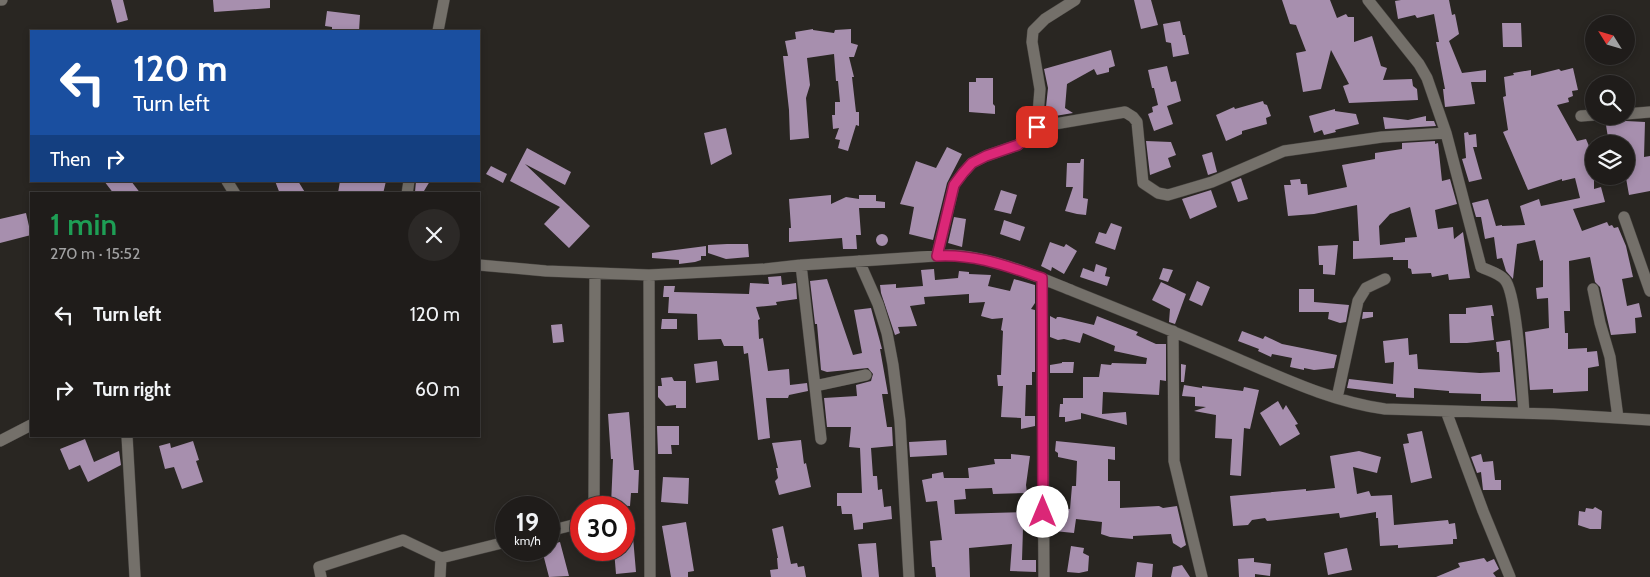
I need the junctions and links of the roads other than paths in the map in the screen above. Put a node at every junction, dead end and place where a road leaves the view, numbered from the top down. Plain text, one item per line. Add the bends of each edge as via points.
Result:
1 (444, 0) edge
2 (1074, 0) edge
3 (1368, 0) edge
4 (438, 30) edge
5 (1650, 112) edge
6 (1635, 113) edge
7 (1581, 116) dead end
8 (1585, 116) edge
9 (1037, 127) junction
10 (1446, 134) junction
11 (1624, 217) dead end
12 (937, 256) junction
13 (859, 261) junction
14 (480, 265) edge
15 (801, 265) junction
16 (595, 274) junction
17 (649, 275) junction
18 (1042, 278) junction
19 (1385, 279) dead end
20 (1593, 288) dead end
21 (1650, 292) edge
22 (1173, 331) junction
23 (866, 375) dead end
24 (815, 386) junction
25 (1336, 398) junction
26 (1446, 411) junction
27 (1524, 413) junction
28 (1618, 418) junction
29 (1650, 420) edge
30 (30, 426) edge
31 (127, 437) edge
32 (820, 439) dead end
33 (0, 441) edge
34 (594, 496) edge
35 (495, 545) edge
36 (441, 558) junction
37 (134, 577) edge
38 (321, 577) edge
39 (440, 577) edge
40 (650, 577) edge
41 (909, 577) edge
42 (1044, 577) edge
43 (1202, 577) edge
44 (1510, 577) edge

1 - 4 street
2 - 9 street via 1045,19 1032,36 1040,89
3 - 10 street via 1419,64
5 - 6 street
7 - 8 street
9 - 10 street via 1125,112 1130,114 1136,122 1143,183 1158,193 1168,195 1212,182 1284,151 1382,138
9 - 12 street via 1018,145 972,163 963,173 954,185
10 - 27 street via 1481,267 1499,275 1509,287 1516,321
11 - 21 street
12 - 13 street
12 - 18 street via 972,256
13 - 15 street
13 - 41 street via 878,304 893,366 900,421
14 - 16 street
15 - 17 street
15 - 24 street
16 - 17 street
16 - 34 street
17 - 40 street
18 - 22 street
18 - 42 street
19 - 25 street via 1366,288 1358,301
20 - 28 street via 1610,356
22 - 25 street
22 - 43 street via 1174,462
23 - 24 street
24 - 32 street
25 - 26 street via 1385,409
26 - 27 street
26 - 44 street
27 - 28 street
28 - 29 street
30 - 33 street
31 - 37 street
35 - 36 street
36 - 38 street via 402,540 319,567
36 - 39 street

